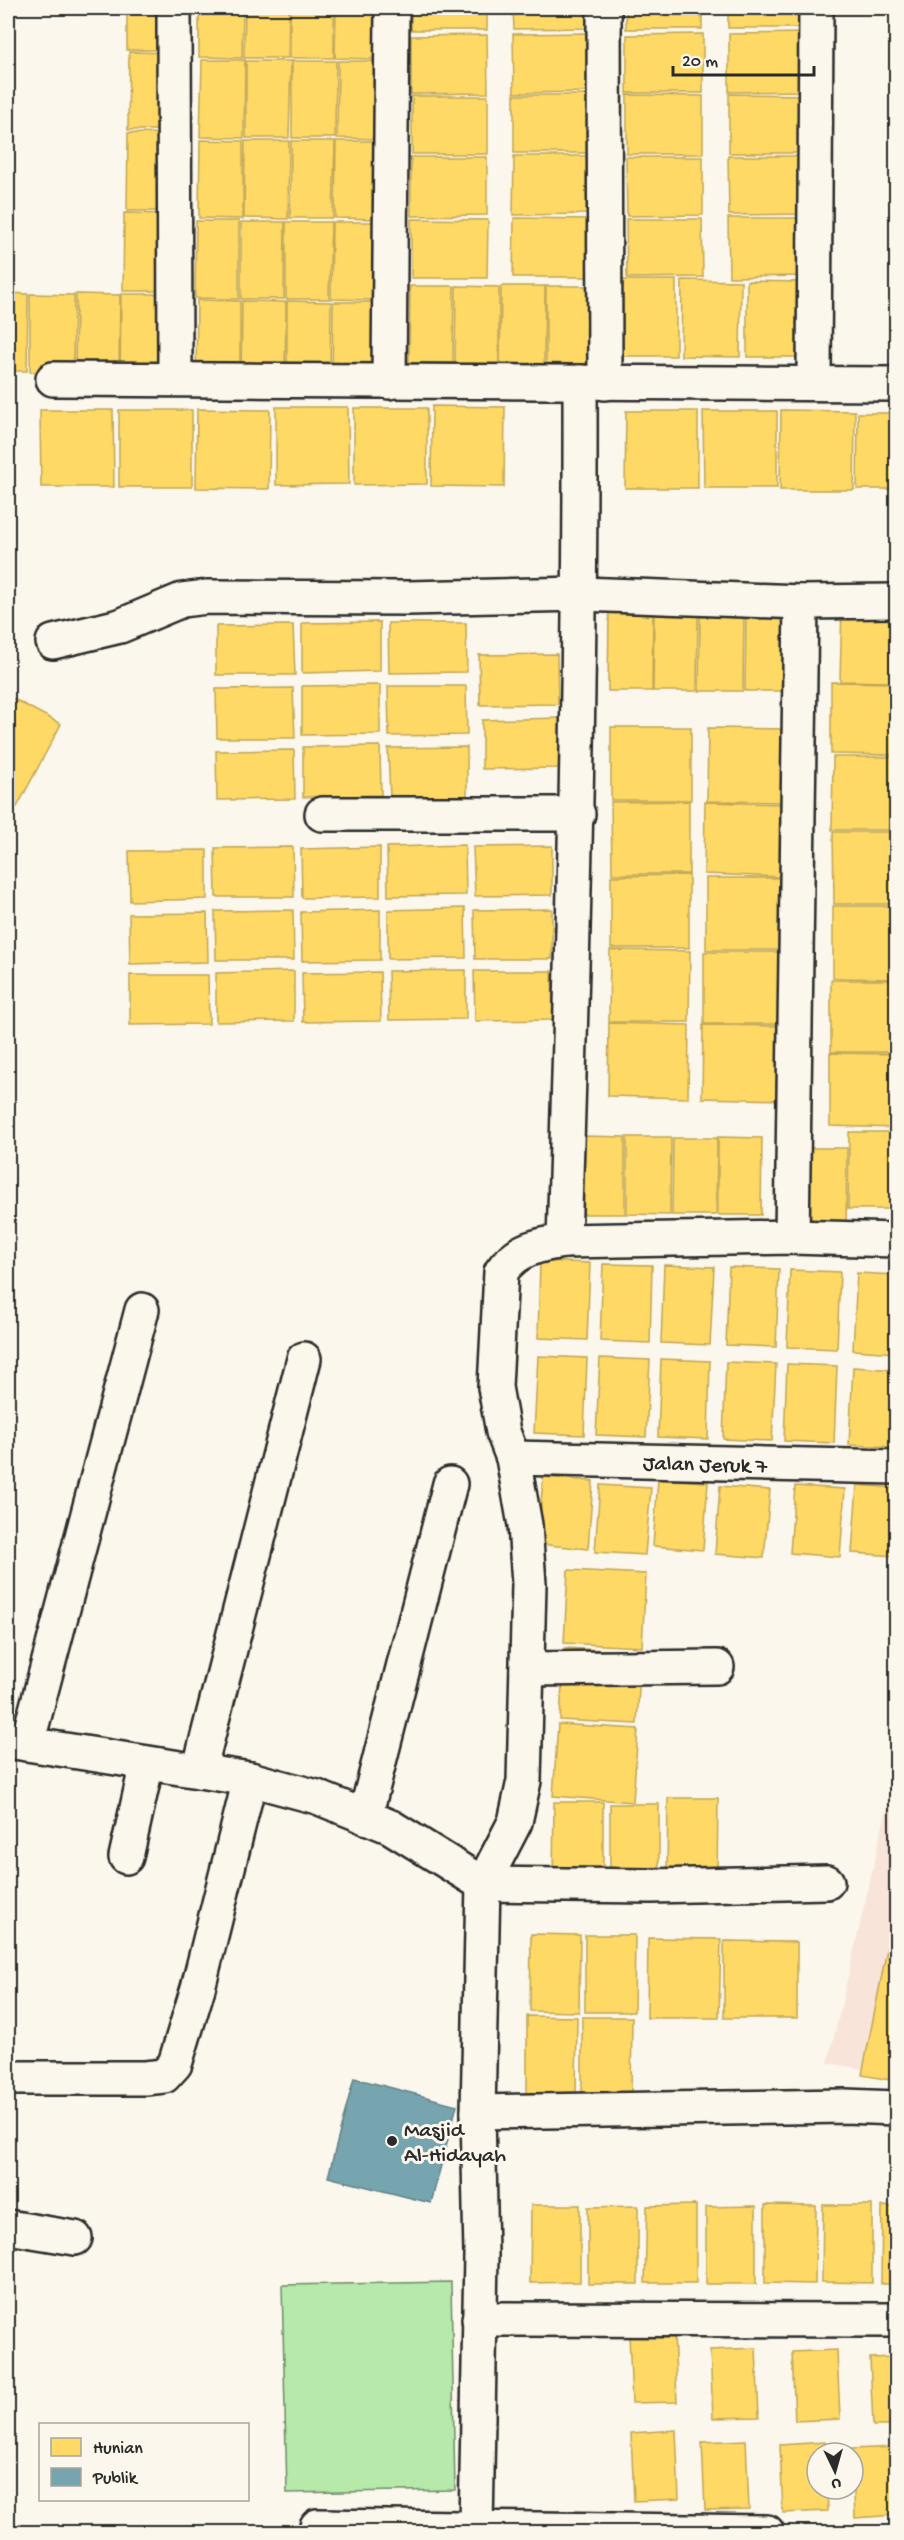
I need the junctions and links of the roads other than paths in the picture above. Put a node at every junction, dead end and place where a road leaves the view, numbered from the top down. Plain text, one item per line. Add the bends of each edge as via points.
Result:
1 (174, 8) edge
2 (392, 8) edge
3 (604, 8) edge
4 (816, 8) edge
5 (53, 379) dead end
6 (175, 379) junction
7 (389, 382) junction
8 (592, 383) junction
9 (814, 383) junction
10 (897, 384) edge
11 (581, 594) junction
12 (897, 601) edge
13 (801, 602) junction
14 (53, 642) dead end
15 (322, 814) dead end
16 (578, 814) junction
17 (792, 1238) junction
18 (897, 1240) edge
19 (564, 1241) junction
20 (142, 1310) dead end
21 (304, 1359) dead end
22 (513, 1458) junction
23 (897, 1467) edge
24 (450, 1484) dead end
25 (717, 1667) dead end
26 (527, 1669) junction
27 (17, 1742) edge
28 (147, 1763) junction
29 (199, 1771) junction
30 (250, 1779) junction
31 (378, 1822) junction
32 (126, 1857) dead end
33 (827, 1882) dead end
34 (483, 1884) junction
35 (8, 2078) edge
36 (897, 2108) edge
37 (478, 2112) junction
38 (8, 2227) edge
39 (75, 2238) dead end
40 (479, 2319) junction
41 (897, 2320) edge
42 (317, 2526) dead end
43 (476, 2528) junction
44 (767, 2532) edge

1 - 6 street
2 - 7 street
3 - 8 street
4 - 9 street
5 - 6 street
6 - 7 street
7 - 8 street
8 - 9 street
8 - 11 street
9 - 10 street
11 - 13 street
11 - 14 street via 207,597 182,600 120,626
11 - 16 street
12 - 13 street
13 - 17 street
15 - 16 street
16 - 19 street
17 - 18 street
17 - 19 street
19 - 22 street via 526,1250 501,1272 495,1387 503,1432
20 - 27 street
21 - 29 street
22 - 23 street, Jalan Jeruk 7
22 - 26 street via 525,1525 529,1584
24 - 31 street
25 - 26 street
26 - 34 street via 521,1801 515,1822
27 - 28 street
28 - 29 street
28 - 32 street
29 - 30 street
30 - 31 street via 316,1797
30 - 35 street via 175,2064 164,2076 145,2078
31 - 34 street
33 - 34 street
34 - 37 street
36 - 37 street
37 - 40 street
38 - 39 street
40 - 41 street
40 - 43 street
42 - 43 street
43 - 44 street

